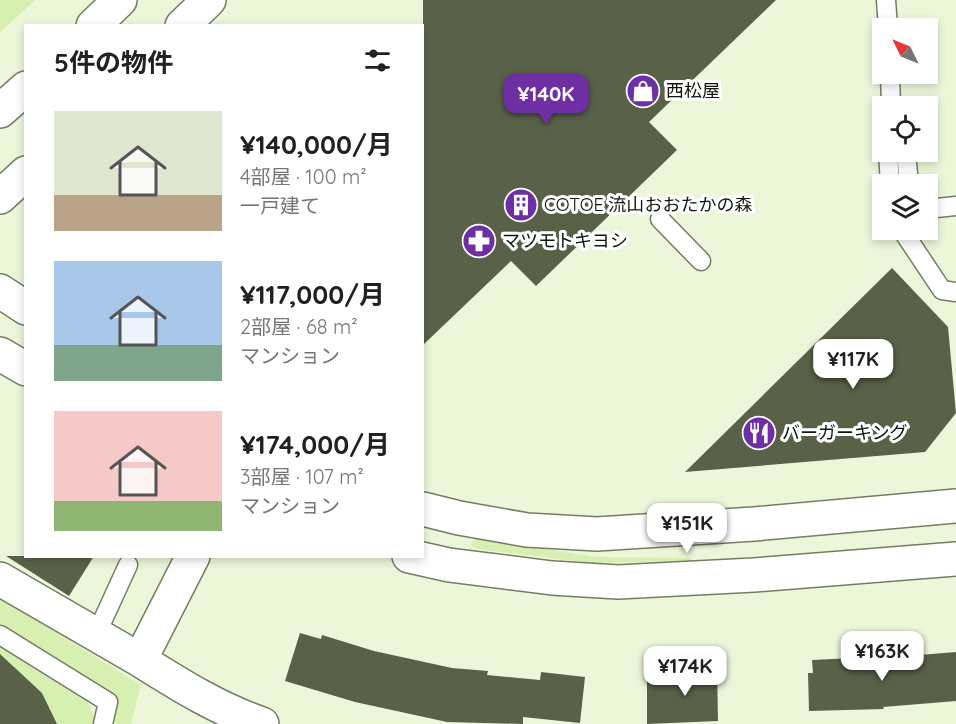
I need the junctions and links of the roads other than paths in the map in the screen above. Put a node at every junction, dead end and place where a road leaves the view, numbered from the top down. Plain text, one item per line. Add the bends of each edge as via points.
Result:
1 (120, 0) edge
2 (209, 0) edge
3 (886, 0) edge
4 (887, 18) edge
5 (95, 24) edge
6 (184, 24) edge
7 (24, 90) edge
8 (0, 111) edge
9 (24, 175) edge
10 (0, 197) edge
11 (956, 206) edge
12 (938, 207) edge
13 (660, 219) dead end
14 (909, 240) edge
15 (700, 261) dead end
16 (0, 291) edge
17 (956, 292) edge
18 (24, 307) edge
19 (0, 354) edge
20 (24, 368) edge
21 (956, 506) edge
22 (424, 509) edge
23 (192, 558) edge
24 (420, 558) edge
25 (956, 559) edge
26 (128, 565) dead end
27 (0, 579) edge
28 (0, 635) edge
29 (96, 635) junction
30 (140, 660) junction
31 (103, 724) edge
32 (262, 724) edge

1 - 5 street
2 - 6 street
3 - 4 lane
7 - 8 street
9 - 10 street
11 - 12 lane
13 - 15 lane
14 - 17 lane via 942,290
16 - 18 street
19 - 20 street
21 - 22 street via 597,534 527,530
23 - 30 street
24 - 25 street via 492,571 618,582
26 - 29 lane
27 - 29 street
28 - 31 lane via 108,702
29 - 30 street
30 - 32 street via 207,700

